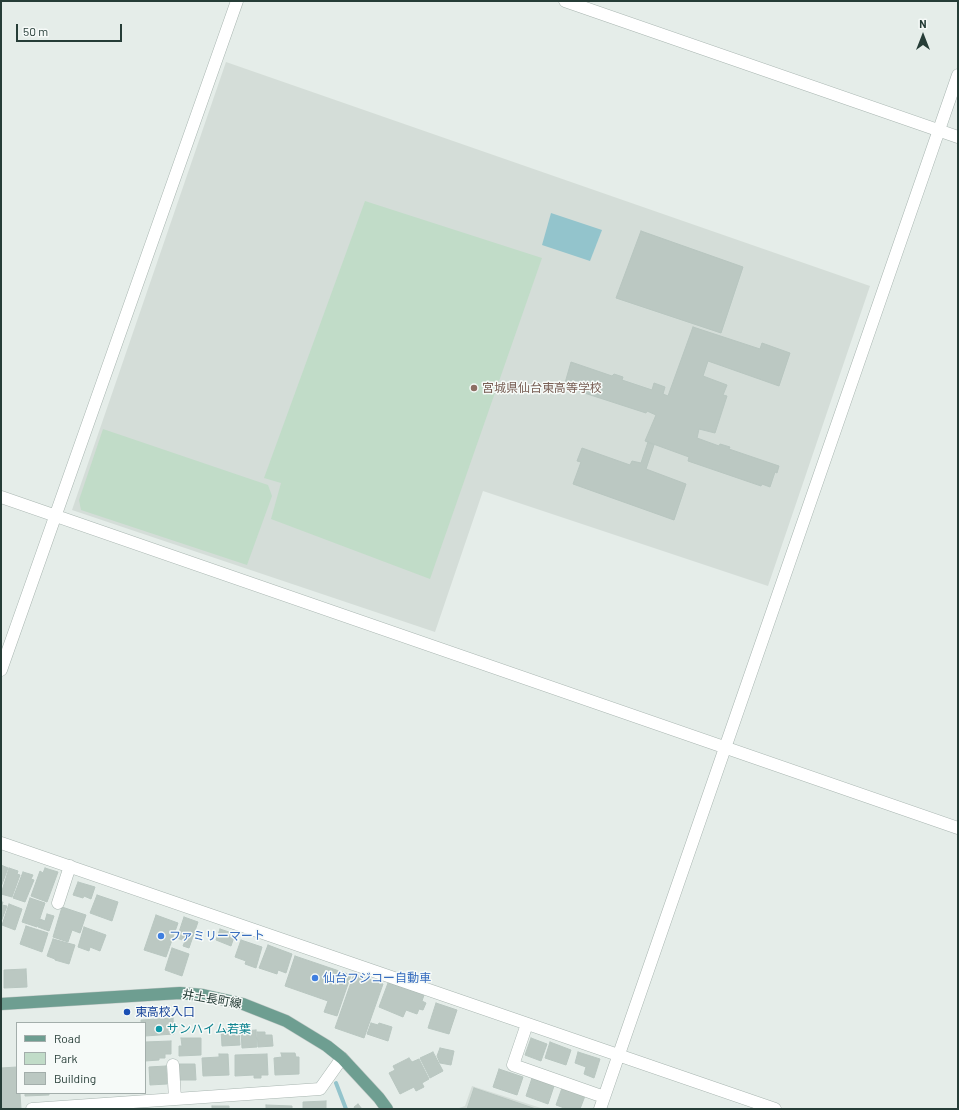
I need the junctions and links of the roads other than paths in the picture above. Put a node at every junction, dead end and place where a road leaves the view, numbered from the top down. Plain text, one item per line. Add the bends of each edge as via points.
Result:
1 (237, 1) edge
2 (565, 1) edge
3 (958, 75) edge
4 (938, 131) junction
5 (958, 138) edge
6 (1, 498) edge
7 (55, 516) junction
8 (1, 670) edge
9 (725, 747) junction
10 (958, 828) edge
11 (1, 842) edge
12 (70, 866) junction
13 (58, 904) dead end
14 (1, 1004) edge
15 (527, 1024) junction
16 (619, 1055) junction
17 (342, 1058) junction
18 (173, 1065) dead end
19 (604, 1097) junction
20 (111, 1098) edge
21 (175, 1099) junction
22 (144, 1105) edge
23 (32, 1109) edge
24 (387, 1109) edge
25 (600, 1109) edge
26 (775, 1109) edge

1 - 7 street
2 - 4 street
3 - 4 street
4 - 5 street
4 - 9 street
6 - 7 street
7 - 8 street
7 - 9 street
9 - 10 street
9 - 16 street
11 - 12 street
12 - 13 street
12 - 15 street
14 - 17 main road, 井土長町線 via 180,993 203,995 243,1004 286,1021
15 - 16 street
15 - 19 street via 513,1065
16 - 19 street
16 - 26 street
17 - 21 street via 320,1089
17 - 24 main road, 井土長町線
18 - 21 street
19 - 25 street
20 - 22 street
20 - 23 street
21 - 22 street

